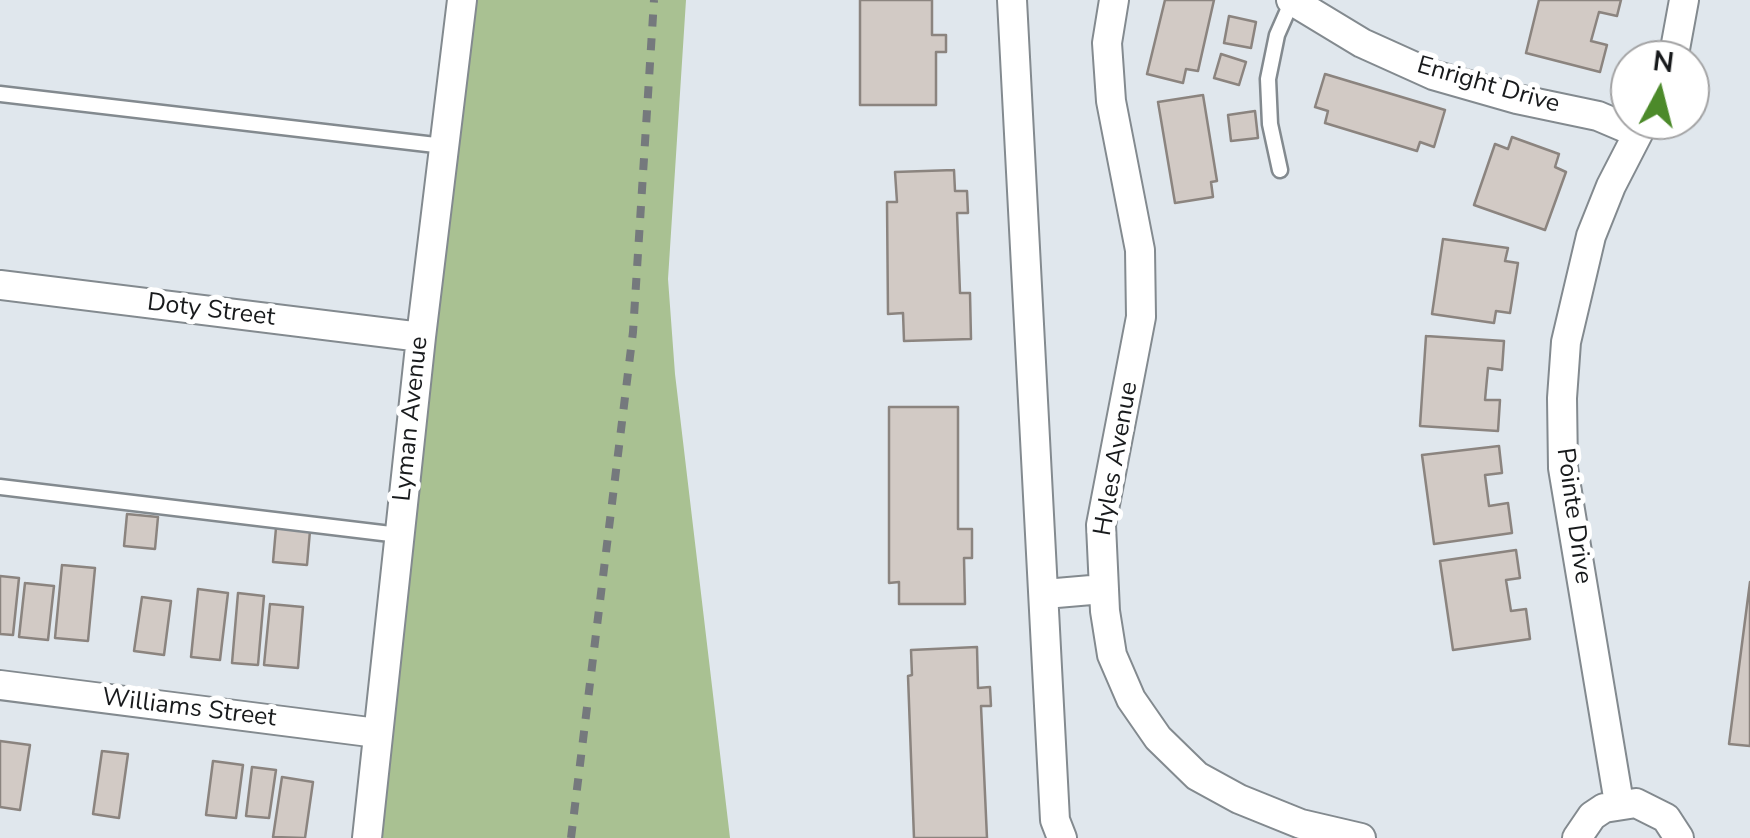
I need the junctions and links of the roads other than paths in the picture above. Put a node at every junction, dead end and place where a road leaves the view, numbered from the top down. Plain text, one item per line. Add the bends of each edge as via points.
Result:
1 (462, 0) edge
2 (1012, 0) edge
3 (1114, 0) edge
4 (1291, 0) edge
5 (1684, 0) edge
6 (1677, 40) edge
7 (0, 94) edge
8 (1610, 119) edge
9 (1635, 140) edge
10 (444, 146) junction
11 (1280, 170) dead end
12 (0, 285) edge
13 (421, 337) junction
14 (0, 486) edge
15 (400, 535) junction
16 (1103, 589) junction
17 (1045, 594) junction
18 (0, 684) edge
19 (377, 732) junction
20 (1619, 803) junction
21 (367, 838) edge
22 (1062, 838) edge
23 (1360, 838) edge
24 (1577, 838) edge
25 (1679, 838) edge

1 - 10 street, Lyman Avenue
2 - 17 street
3 - 16 street, Hyles Avenue via 1107,43 1111,101 1140,250 1142,317 1101,525
4 - 8 street, Enright Drive via 1433,75
4 - 11 lane via 1268,79
5 - 6 street
7 - 10 lane
9 - 20 street, Pointe Drive via 1592,236 1566,342 1562,398 1562,468
10 - 13 street, Lyman Avenue
12 - 13 street, Doty Street
13 - 15 street, Lyman Avenue
14 - 15 lane
15 - 19 street, Lyman Avenue
16 - 17 street
16 - 23 street, Hyles Avenue via 1112,655 1130,699 1197,776 1301,824
17 - 22 street
18 - 19 street, Williams Street
19 - 21 street, Lyman Avenue
20 - 24 street via 1592,816
20 - 25 street via 1652,808

